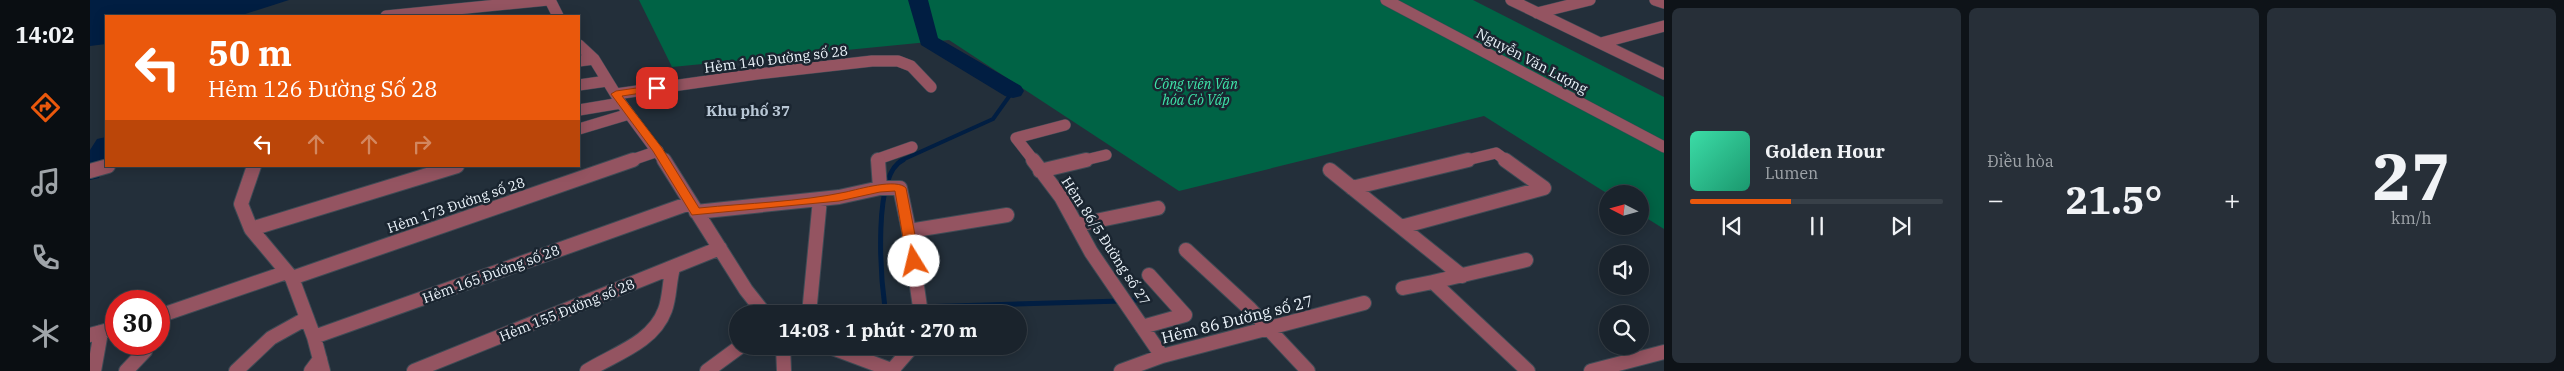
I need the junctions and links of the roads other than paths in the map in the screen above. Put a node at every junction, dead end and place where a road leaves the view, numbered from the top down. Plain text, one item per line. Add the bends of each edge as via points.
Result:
1 (458, 0) edge
2 (549, 0) edge
3 (1386, 0) edge
4 (1511, 0) edge
5 (1590, 0) edge
6 (1655, 0) edge
7 (1664, 3) edge
8 (467, 8) junction
9 (1537, 12) junction
10 (396, 15) edge
11 (557, 15) edge
12 (1664, 26) edge
13 (1601, 43) junction
14 (580, 46) edge
15 (594, 59) junction
16 (580, 61) edge
17 (1664, 74) edge
18 (607, 81) junction
19 (580, 85) edge
20 (931, 87) dead end
21 (622, 104) junction
22 (580, 110) edge
23 (1065, 125) dead end
24 (580, 128) edge
25 (912, 147) dead end
26 (1664, 147) edge
27 (658, 150) junction
28 (1106, 155) dead end
29 (105, 167) edge
30 (254, 167) edge
31 (454, 167) edge
32 (1330, 170) dead end
33 (90, 171) edge
34 (1040, 171) junction
35 (880, 188) junction
36 (1352, 188) junction
37 (820, 199) junction
38 (693, 208) junction
39 (1158, 208) dead end
40 (1007, 215) dead end
41 (1076, 225) junction
42 (1401, 227) junction
43 (251, 229) junction
44 (909, 231) junction
45 (720, 248) junction
46 (1186, 250) dead end
47 (1526, 260) dead end
48 (673, 268) junction
49 (289, 275) junction
50 (1150, 275) dead end
51 (1462, 276) junction
52 (1433, 282) junction
53 (1403, 288) dead end
54 (1364, 303) dead end
55 (758, 305) edge
56 (811, 305) edge
57 (920, 305) edge
58 (170, 313) edge
59 (307, 318) junction
60 (1142, 327) junction
61 (1268, 329) junction
62 (102, 332) edge
63 (314, 337) junction
64 (1664, 352) edge
65 (141, 355) edge
66 (729, 355) edge
67 (783, 355) edge
68 (852, 355) edge
69 (906, 355) edge
70 (1162, 356) junction
71 (318, 367) edge
72 (893, 370) edge
73 (94, 371) edge
74 (126, 371) edge
75 (236, 371) edge
76 (414, 371) edge
77 (586, 371) edge
78 (707, 371) edge
79 (784, 371) edge
80 (1121, 371) edge
81 (1308, 371) edge
82 (1528, 371) edge
83 (1591, 371) edge

1 - 8 street
2 - 8 street
2 - 11 street
3 - 26 street, Nguyễn Văn Lượng
4 - 9 street
5 - 9 street
6 - 7 street
8 - 10 street
9 - 13 street
12 - 13 street
13 - 17 street
14 - 15 street
15 - 16 street
15 - 18 street
18 - 19 street
18 - 21 street
20 - 21 street, Hẻm 140 Đường số 28 via 910,66 898,61 872,61 757,74
21 - 22 street
21 - 24 street
21 - 27 street
23 - 34 street, Hẻm 86/5 Đường số 27 via 1016,138
25 - 35 street via 878,159
27 - 38 street
27 - 49 street, Hẻm 173 Đường số 28
28 - 34 street
29 - 33 street
30 - 43 street via 241,204
31 - 43 street
32 - 36 street
34 - 41 street, Hẻm 86/5 Đường số 27 via 1061,197
35 - 37 street, Hẻm 165 Đường số 28
35 - 44 street, Hẻm 165 Đường số 28 via 900,188
36 - 42 street
36 - 42 street via 1496,153 1544,188
37 - 38 street, Hẻm 165 Đường số 28
37 - 56 street
38 - 45 street
38 - 63 street, Hẻm 165 Đường số 28
39 - 41 street
40 - 44 street
41 - 60 street, Hẻm 86/5 Đường số 27
42 - 51 street
43 - 49 street
44 - 57 street
45 - 48 street, Hẻm 155 Đường số 28
45 - 55 street
46 - 61 street
47 - 51 street
48 - 76 street, Hẻm 155 Đường số 28
48 - 77 street via 665,309 654,331
49 - 58 street, Hẻm 173 Đường số 28
49 - 59 street
50 - 60 street via 1185,315
51 - 52 street
52 - 53 street
52 - 82 street
54 - 61 street, Hẻm 86 Đường số 27
59 - 63 street
59 - 75 street via 272,338
60 - 70 street, Hẻm 86/5 Đường số 27
61 - 70 street, Hẻm 86 Đường số 27
61 - 81 street
62 - 73 street
63 - 71 street
64 - 83 street
65 - 74 street
66 - 78 street
67 - 79 street
68 - 72 street
69 - 72 street
70 - 80 street, Hẻm 86 Đường số 27

